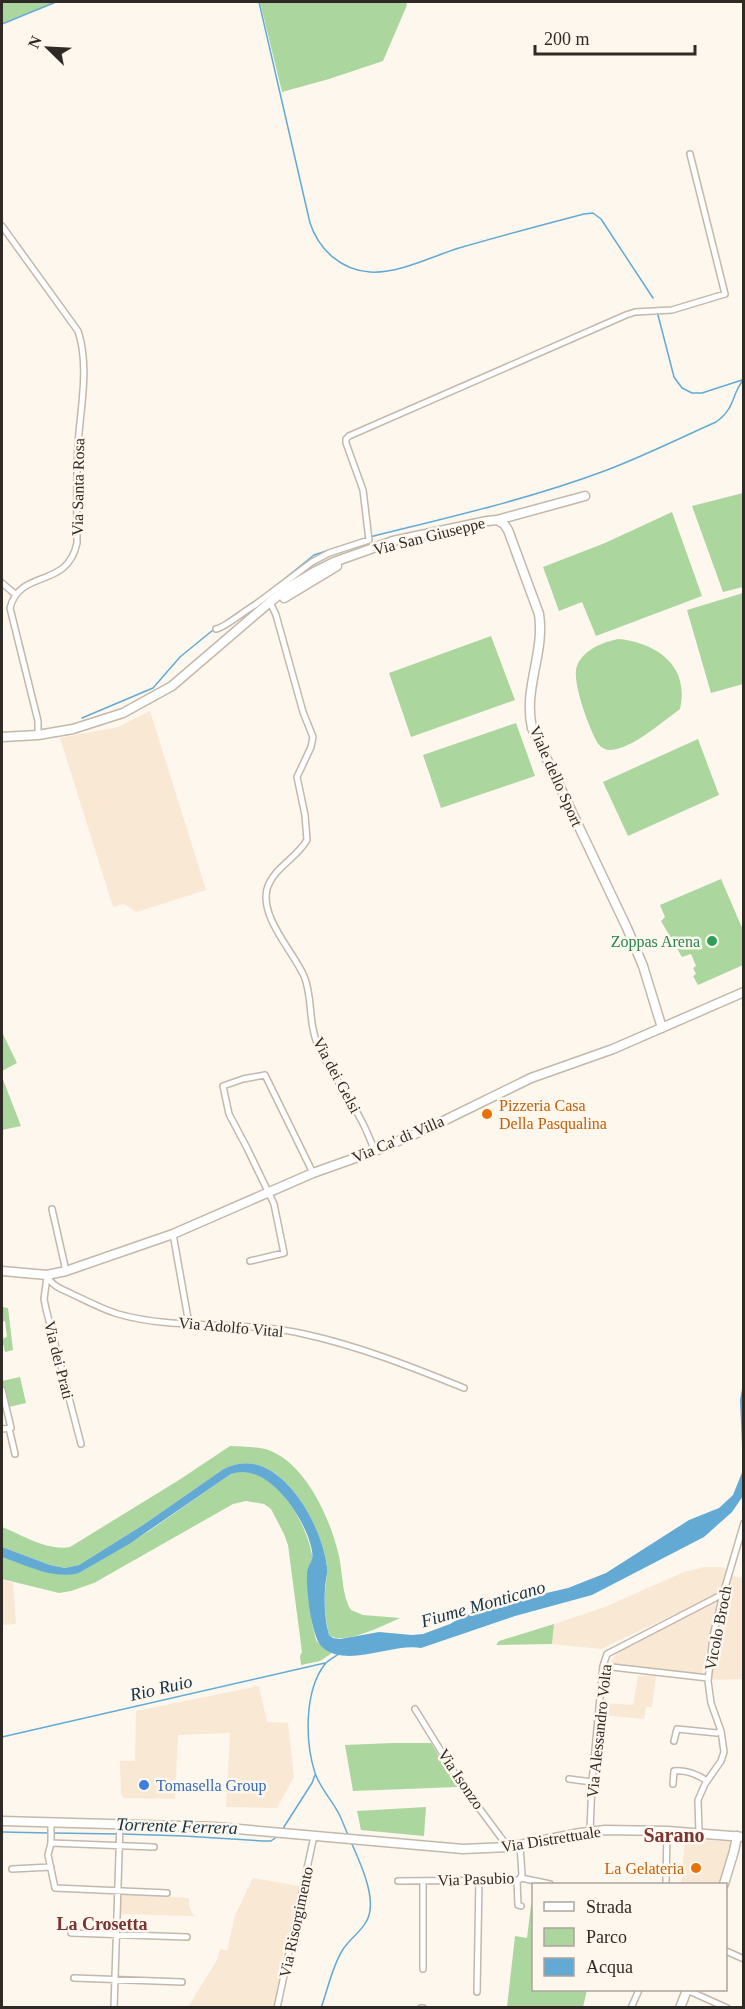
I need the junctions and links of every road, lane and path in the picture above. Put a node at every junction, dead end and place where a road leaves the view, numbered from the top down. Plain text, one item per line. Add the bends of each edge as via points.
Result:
1 (690, 154) dead end
2 (2, 226) edge
3 (585, 496) dead end
4 (497, 520) junction
5 (316, 570) junction
6 (2, 583) edge
7 (15, 594) junction
8 (271, 604) junction
9 (216, 629) dead end
10 (38, 735) junction
11 (2, 737) edge
12 (744, 992) edge
13 (662, 1028) junction
14 (375, 1151) junction
15 (313, 1173) junction
16 (268, 1193) junction
17 (51, 1209) dead end
18 (173, 1234) junction
19 (250, 1261) dead end
20 (2, 1271) edge
21 (66, 1271) junction
22 (47, 1275) junction
23 (189, 1324) junction
24 (464, 1388) dead end
25 (2, 1390) edge
26 (9, 1428) junction
27 (2, 1429) edge
28 (81, 1444) dead end
29 (15, 1454) dead end
30 (744, 1523) edge
31 (723, 1594) junction
32 (603, 1666) junction
33 (708, 1678) junction
34 (415, 1709) dead end
35 (721, 1731) junction
36 (674, 1741) dead end
37 (569, 1779) dead end
38 (707, 1781) junction
39 (592, 1782) junction
40 (673, 1784) dead end
41 (2, 1821) edge
42 (51, 1824) junction
43 (120, 1826) junction
44 (590, 1831) junction
45 (667, 1831) junction
46 (699, 1833) junction
47 (314, 1836) junction
48 (740, 1837) edge
49 (51, 1841) junction
50 (119, 1843) junction
51 (520, 1845) junction
52 (153, 1847) dead end
53 (509, 1847) junction
54 (51, 1867) junction
55 (12, 1869) dead end
56 (519, 1879) junction
57 (479, 1880) junction
58 (398, 1881) dead end
59 (423, 1881) junction
60 (544, 1883) edge
61 (666, 1883) edge
62 (724, 1883) edge
63 (118, 1890) junction
64 (167, 1893) dead end
65 (521, 1906) dead end
66 (71, 1933) dead end
67 (116, 1935) junction
68 (187, 1937) dead end
69 (727, 1951) edge
70 (744, 1959) edge
71 (423, 1969) dead end
72 (74, 1978) dead end
73 (114, 1979) junction
74 (182, 1982) dead end
75 (638, 1991) edge
76 (686, 1991) edge
77 (691, 1991) edge
78 (477, 1992) dead end
79 (114, 2007) edge
80 (277, 2007) edge
81 (631, 2007) edge
82 (680, 2007) edge
83 (727, 2007) edge

1 - 5 street via 725,294 672,310 626,315 349,436 346,443 363,490 369,537 366,543 329,553
2 - 7 street, Via Santa Rosa via 78,331 84,361 77,543 73,559 61,571
3 - 4 street, Via San Giuseppe
4 - 5 street, Via San Giuseppe via 393,541
4 - 13 street, Viale dello Sport via 508,530 539,614 540,643 529,700 532,728 627,928
5 - 8 street, Via San Giuseppe
5 - 9 street
6 - 7 street
7 - 10 street via 11,616 38,721
8 - 10 street, Via San Giuseppe via 184,677 140,705 89,725
8 - 14 street, Via dei Gelsi via 313,736 297,777 307,840 273,877 267,891 268,907 307,986 316,1040
10 - 11 street, Via San Giuseppe
12 - 13 street, Via Ca' di Villa
13 - 14 street, Via Ca' di Villa via 531,1078
14 - 15 street, Via Ca' di Villa
15 - 16 street, Via Ca' di Villa
15 - 16 street via 265,1076 223,1086 229,1114
16 - 18 street, Via Ca' di Villa
16 - 19 street via 274,1204 284,1254
17 - 21 street
18 - 21 street, Via Ca' di Villa
18 - 23 street
20 - 22 street
21 - 22 street, Via Ca' di Villa
22 - 23 street, Via Adolfo Vital via 52,1284 108,1311
22 - 28 street, Via dei Prati via 46,1309
23 - 24 street, Via Adolfo Vital via 302,1333 407,1365
25 - 26 street
26 - 27 street
26 - 29 street
30 - 31 street, Vicolo Broch
31 - 32 street, Via Alessandro Volta via 607,1654
31 - 33 street, Vicolo Broch
32 - 33 street
32 - 39 street, Via Alessandro Volta
33 - 35 street, Vicolo Broch
34 - 53 street, Via Isonzo via 462,1785
35 - 36 street via 677,1730
35 - 38 street, Vicolo Broch via 723,1757
37 - 39 street
38 - 40 street via 674,1771
38 - 46 street, Vicolo Broch via 697,1804
39 - 44 street, Via Alessandro Volta
41 - 42 street, Via Distrettuale
42 - 43 street, Via Distrettuale
42 - 49 street
43 - 47 street, Via Distrettuale via 215,1827
43 - 50 street
44 - 45 street, Via Distrettuale
44 - 51 street, Via Distrettuale
45 - 46 street, Via Distrettuale
45 - 61 street
46 - 48 street, Via Distrettuale
47 - 53 street, Via Distrettuale via 463,1849
47 - 80 street, Via Risorgimento
48 - 62 street
49 - 50 street
49 - 54 street
50 - 52 street
50 - 63 street
51 - 53 street, Via Distrettuale
51 - 56 street, Via Pasubio
54 - 55 street
54 - 63 street via 55,1888
56 - 57 street, Via Pasubio
56 - 60 street
56 - 65 street
57 - 59 street, Via Pasubio
57 - 78 street
58 - 59 street, Via Pasubio
59 - 71 street
63 - 64 street
63 - 67 street
66 - 67 street
67 - 68 street
67 - 73 street
69 - 70 street
72 - 73 street
73 - 74 street
73 - 79 street
75 - 81 street
76 - 82 street
77 - 83 street

